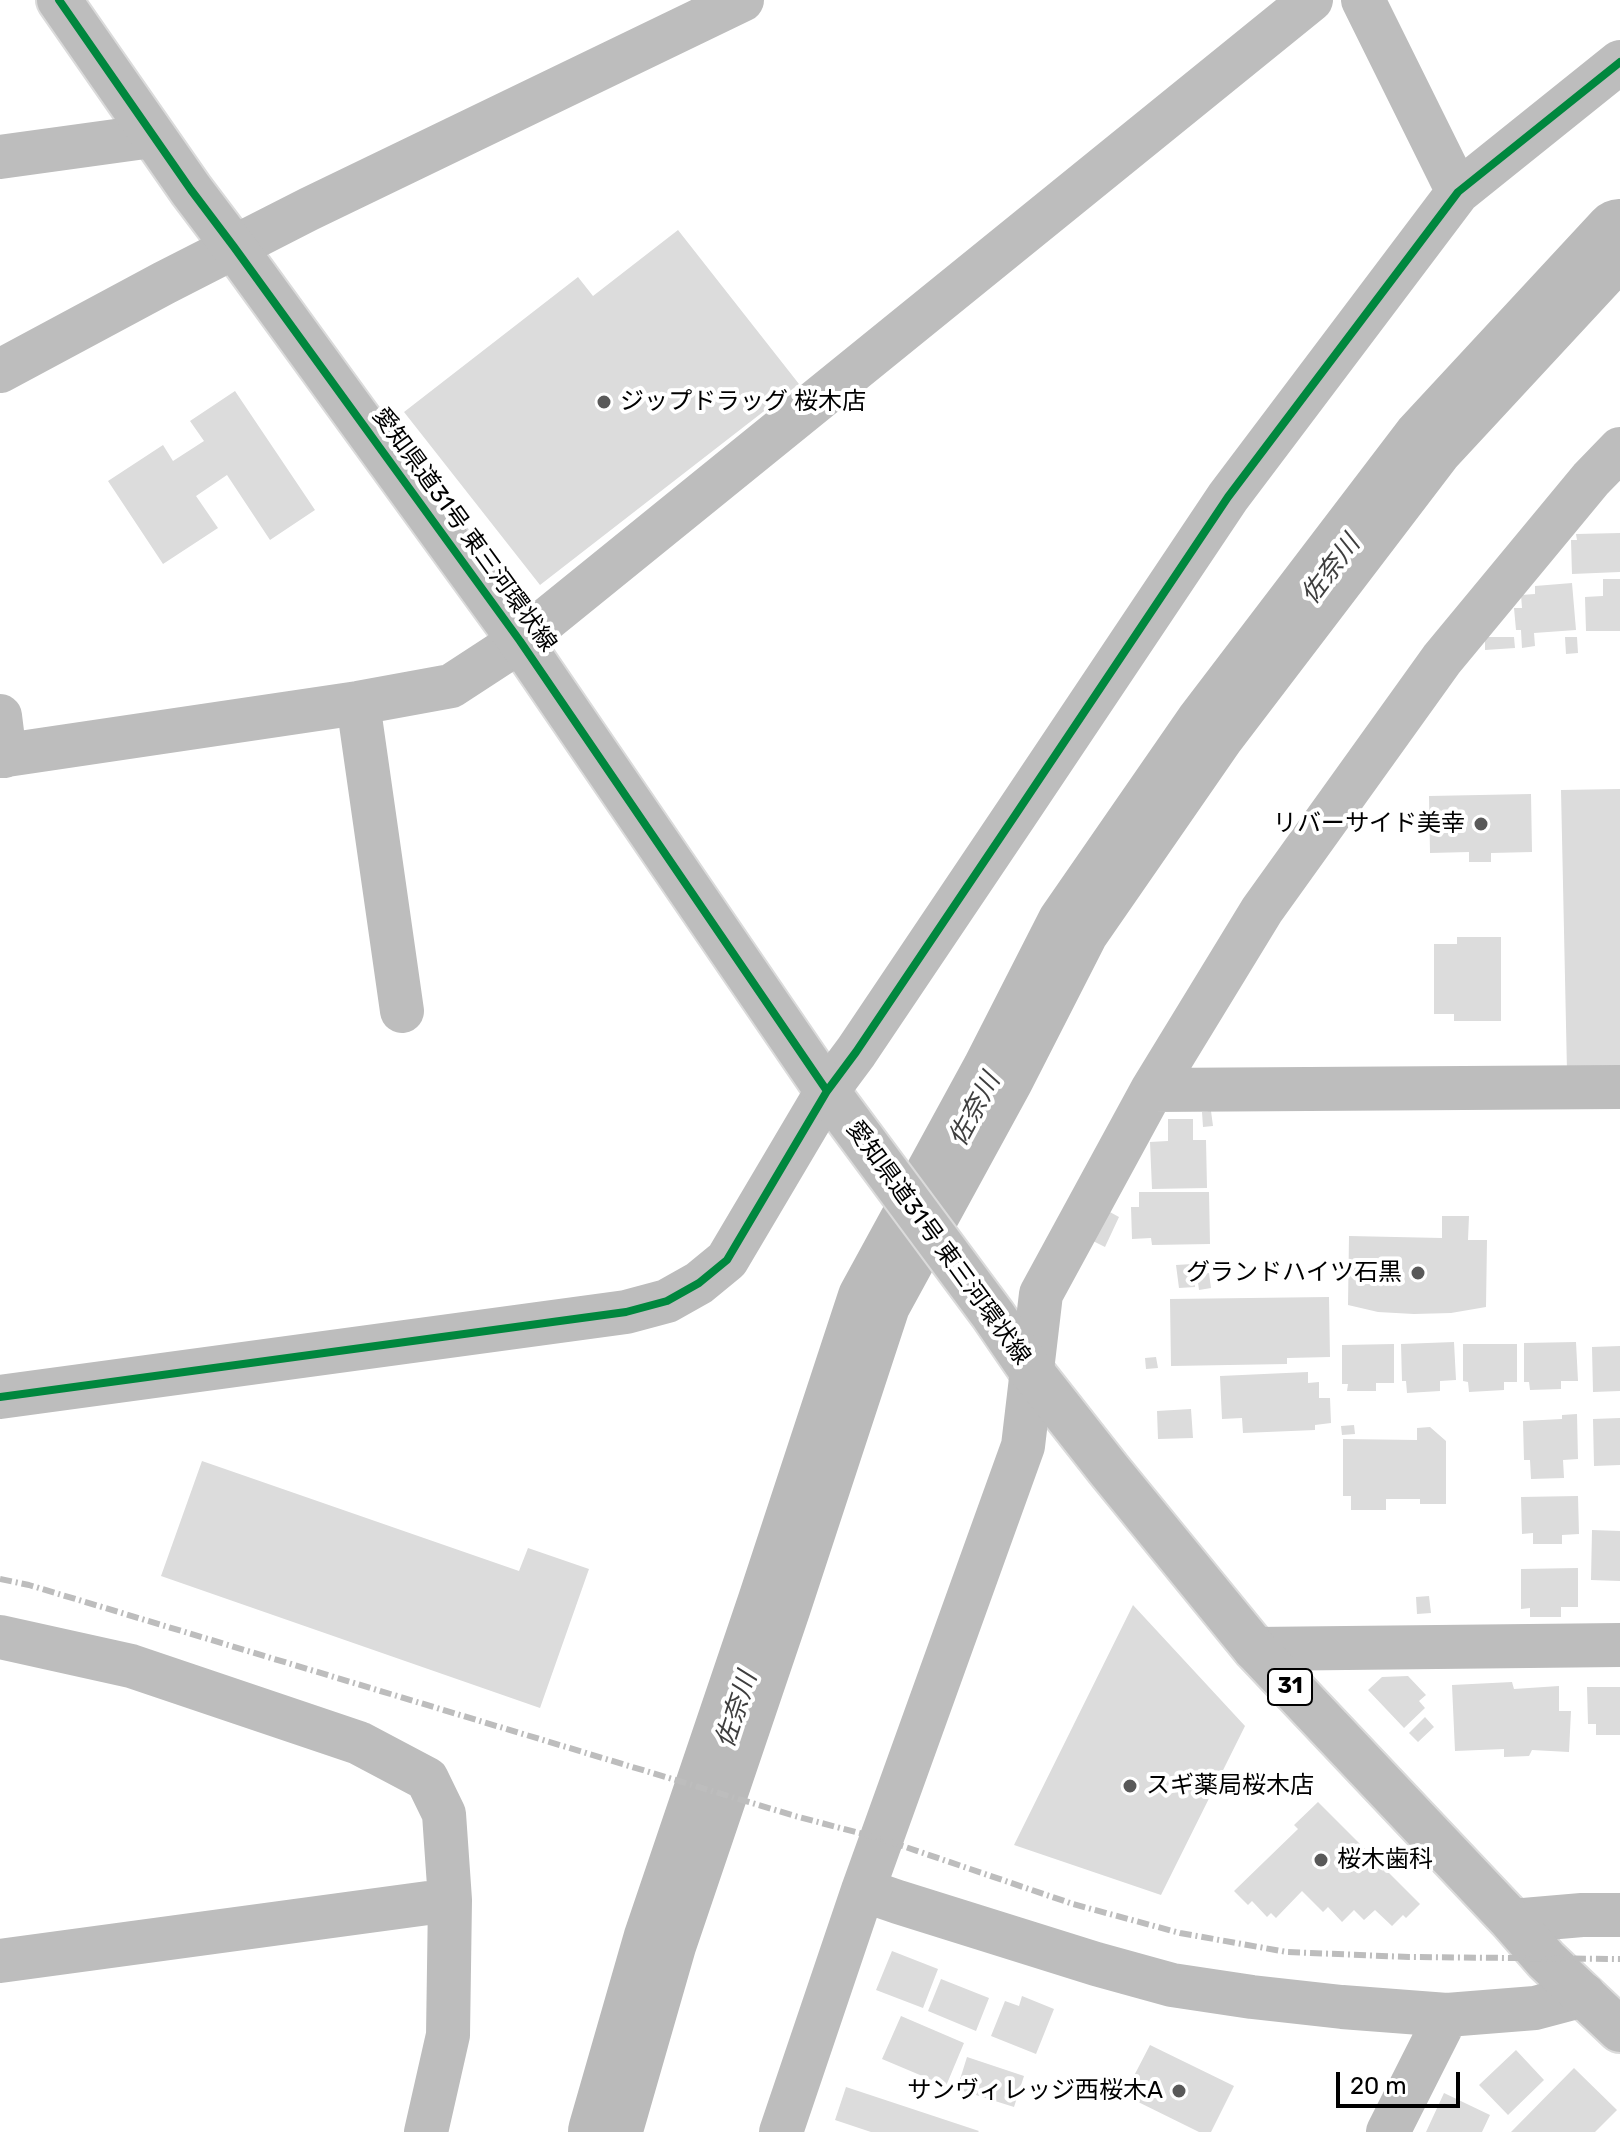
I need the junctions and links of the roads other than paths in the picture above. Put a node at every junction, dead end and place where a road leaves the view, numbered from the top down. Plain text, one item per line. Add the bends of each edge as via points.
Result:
1 (59, 0) edge
2 (742, 0) edge
3 (1311, 0) edge
4 (1363, 0) edge
5 (1620, 62) edge
6 (152, 136) junction
7 (0, 157) edge
8 (1458, 192) junction
9 (234, 247) junction
10 (0, 371) edge
11 (1610, 473) edge
12 (520, 641) junction
13 (358, 703) junction
14 (2, 743) edge
15 (402, 1011) dead end
16 (1620, 1087) edge
17 (1152, 1090) junction
18 (827, 1091) junction
19 (1032, 1372) junction
20 (0, 1397) edge
21 (0, 1637) edge
22 (1620, 1645) edge
23 (1255, 1649) junction
24 (863, 1890) junction
25 (450, 1900) junction
26 (1620, 1915) edge
27 (1512, 1921) junction
28 (0, 1961) edge
29 (1584, 1995) junction
30 (1447, 2015) junction
31 (1620, 2030) edge
32 (426, 2132) edge
33 (781, 2132) edge
34 (1388, 2132) edge

1 - 6 street, 愛知県道31号 東三河環状線 / 31
2 - 9 street
3 - 12 street
4 - 8 street
5 - 8 street
6 - 7 street
6 - 9 street, 愛知県道31号 東三河環状線 / 31
8 - 18 street via 1228,497
9 - 10 street
9 - 12 street, 愛知県道31号 東三河環状線 / 31
11 - 17 street via 1442,659 1262,910
12 - 13 street via 451,686
12 - 18 street, 愛知県道31号 東三河環状線 / 31
13 - 14 street
13 - 15 street
16 - 17 street
17 - 19 street via 1041,1294
18 - 19 street, 愛知県道31号 東三河環状線 / 31
18 - 20 street via 727,1260 667,1301 626,1312
19 - 23 street, 愛知県道31号 東三河環状線 / 31
19 - 24 street via 1023,1446
21 - 25 street via 131,1666 359,1743 427,1779 444,1814
22 - 23 street
23 - 27 street, 愛知県道31号 東三河環状線 / 31
24 - 30 street via 1172,1985
24 - 33 street
25 - 28 street
25 - 32 street via 448,2035
26 - 27 street
27 - 29 street, 愛知県道31号 東三河環状線 / 31
29 - 30 street via 1535,2008
29 - 31 street, 愛知県道31号 東三河環状線 / 31
30 - 34 street

